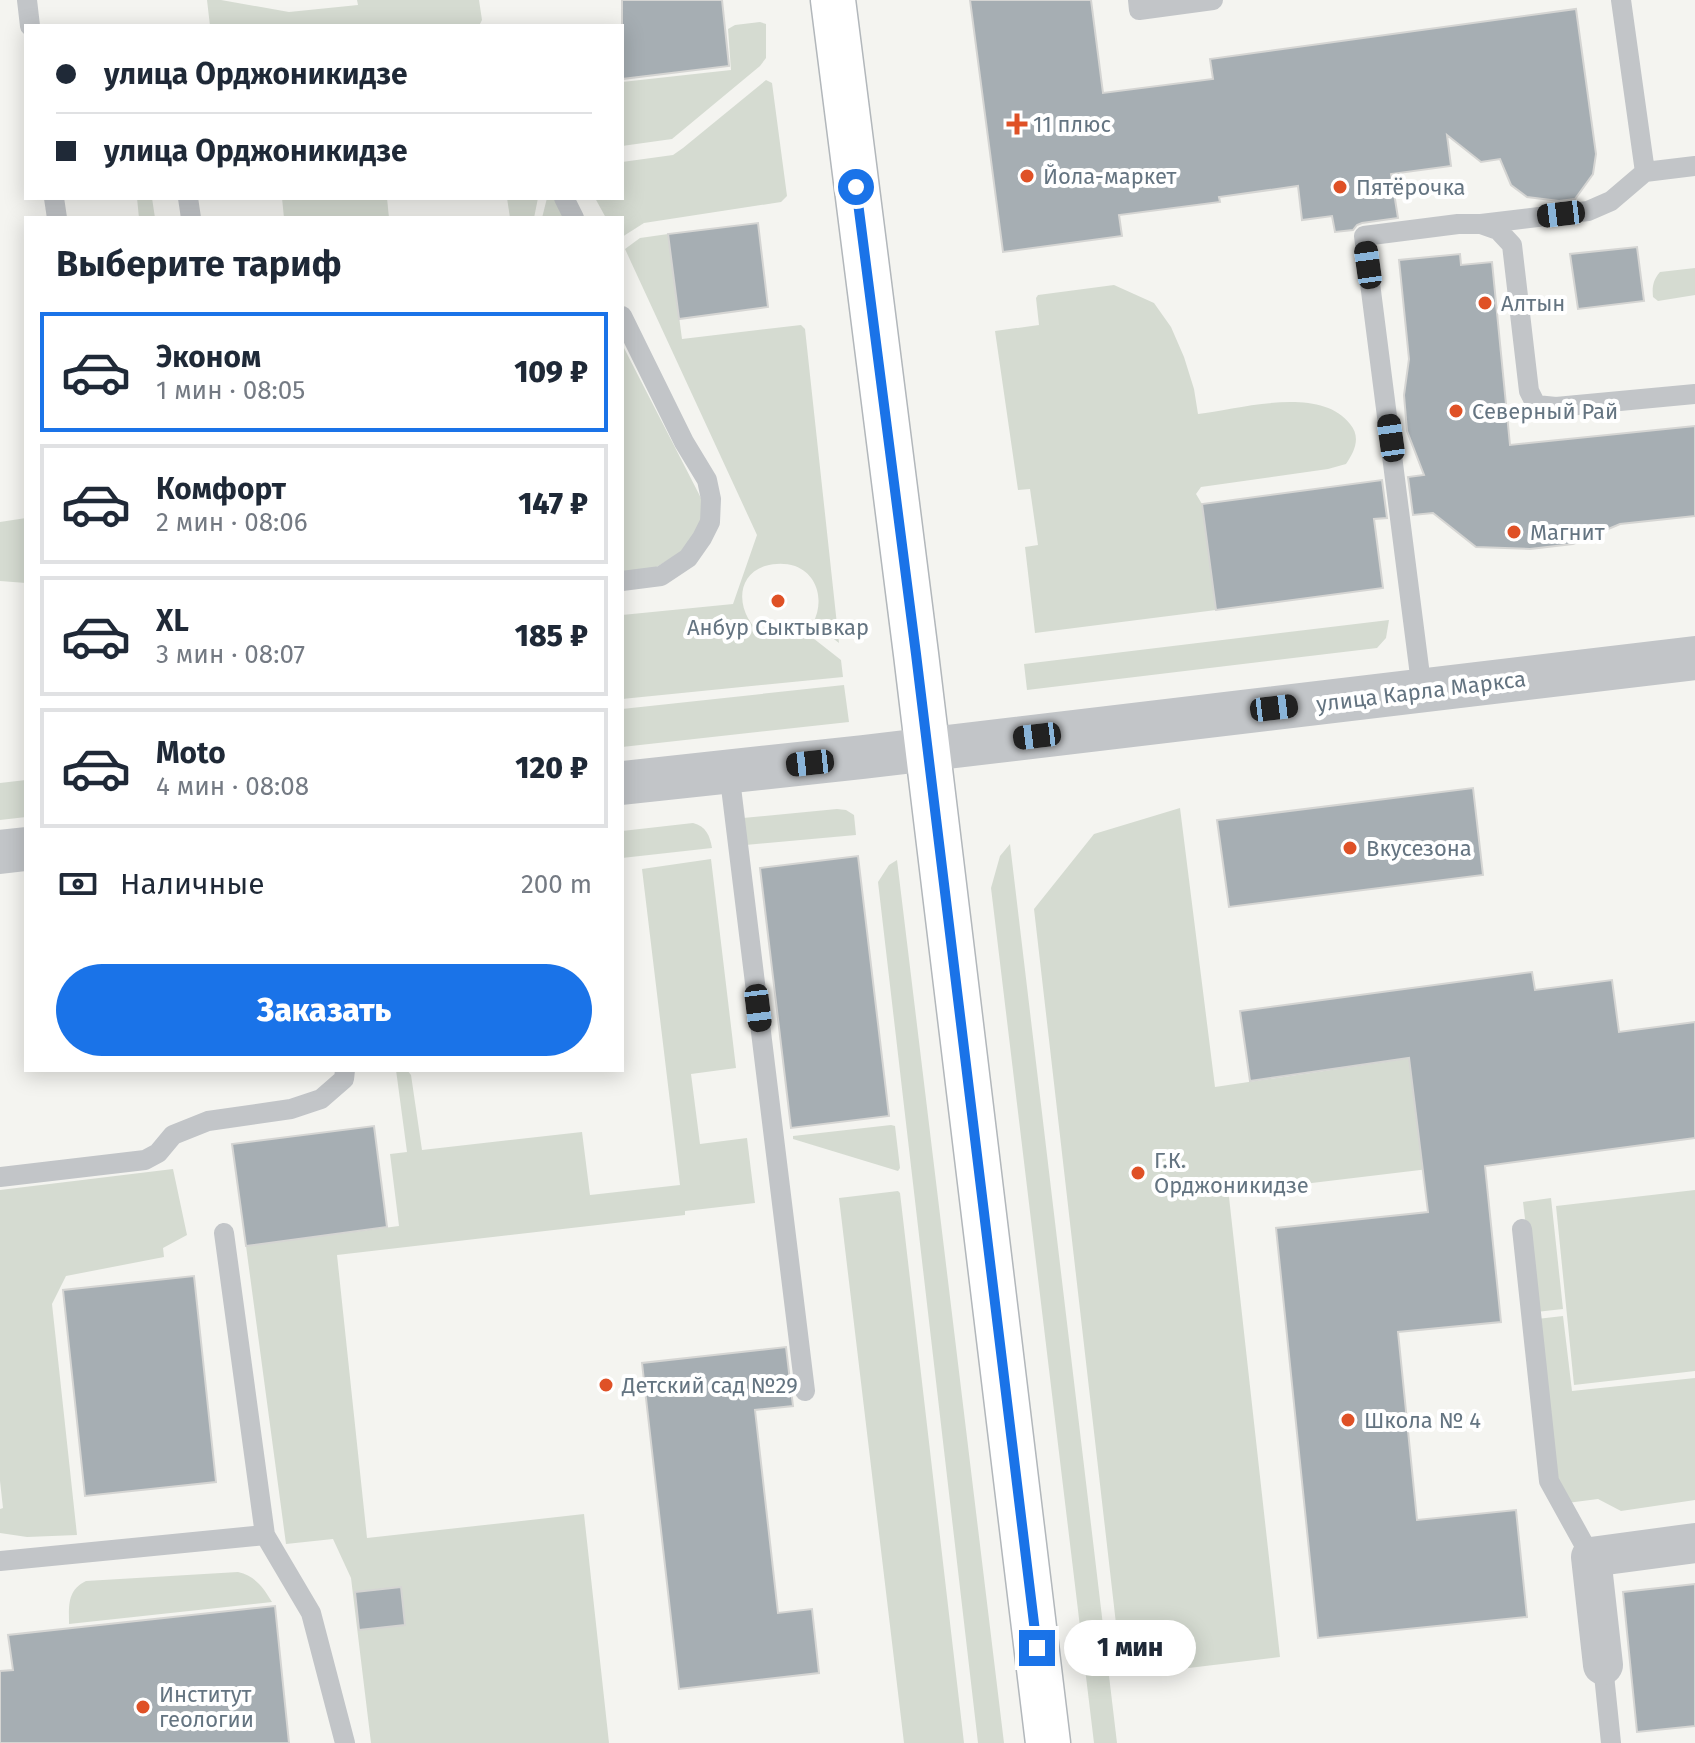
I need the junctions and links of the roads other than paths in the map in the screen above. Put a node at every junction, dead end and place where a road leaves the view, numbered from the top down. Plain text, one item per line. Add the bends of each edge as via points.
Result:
1 (27, 0) edge
2 (833, 0) edge
3 (1138, 0) edge
4 (1213, 0) edge
5 (1621, 0) edge
6 (30, 24) edge
7 (1695, 166) edge
8 (1645, 172) junction
9 (1481, 224) junction
10 (624, 320) edge
11 (1695, 394) edge
12 (624, 581) edge
13 (1695, 658) edge
14 (1422, 691) junction
15 (927, 749) junction
16 (729, 771) junction
17 (624, 783) edge
18 (24, 849) edge
19 (0, 852) edge
20 (345, 1072) edge
21 (0, 1177) edge
22 (1522, 1229) dead end
23 (224, 1233) dead end
24 (805, 1391) dead end
25 (265, 1535) junction
26 (1695, 1543) edge
27 (1591, 1557) junction
28 (0, 1561) edge
29 (1603, 1665) joint
30 (345, 1743) edge
31 (1048, 1743) edge
32 (1611, 1743) edge

1 - 6 lane
2 - 15 main road
3 - 4 lane via 1139,10
5 - 8 lane
7 - 8 lane
8 - 9 lane via 1611,201 1588,211
9 - 11 lane via 1498,230 1512,245 1529,391 1536,405
9 - 14 lane via 1364,236
10 - 12 lane via 707,480 711,499 710,522 688,558 661,576
13 - 14 street, улица Карла Маркса
14 - 15 street, улица Карла Маркса
15 - 16 street, улица Карла Маркса
15 - 31 main road
16 - 17 street, улица Карла Маркса
16 - 24 lane
18 - 19 street
20 - 21 lane via 344,1079 321,1099 291,1109 208,1121 173,1135 145,1160
22 - 27 lane via 1549,1481
23 - 25 lane
25 - 28 lane
25 - 30 lane via 311,1613
26 - 27 street
27 - 29 street
29 - 32 lane

